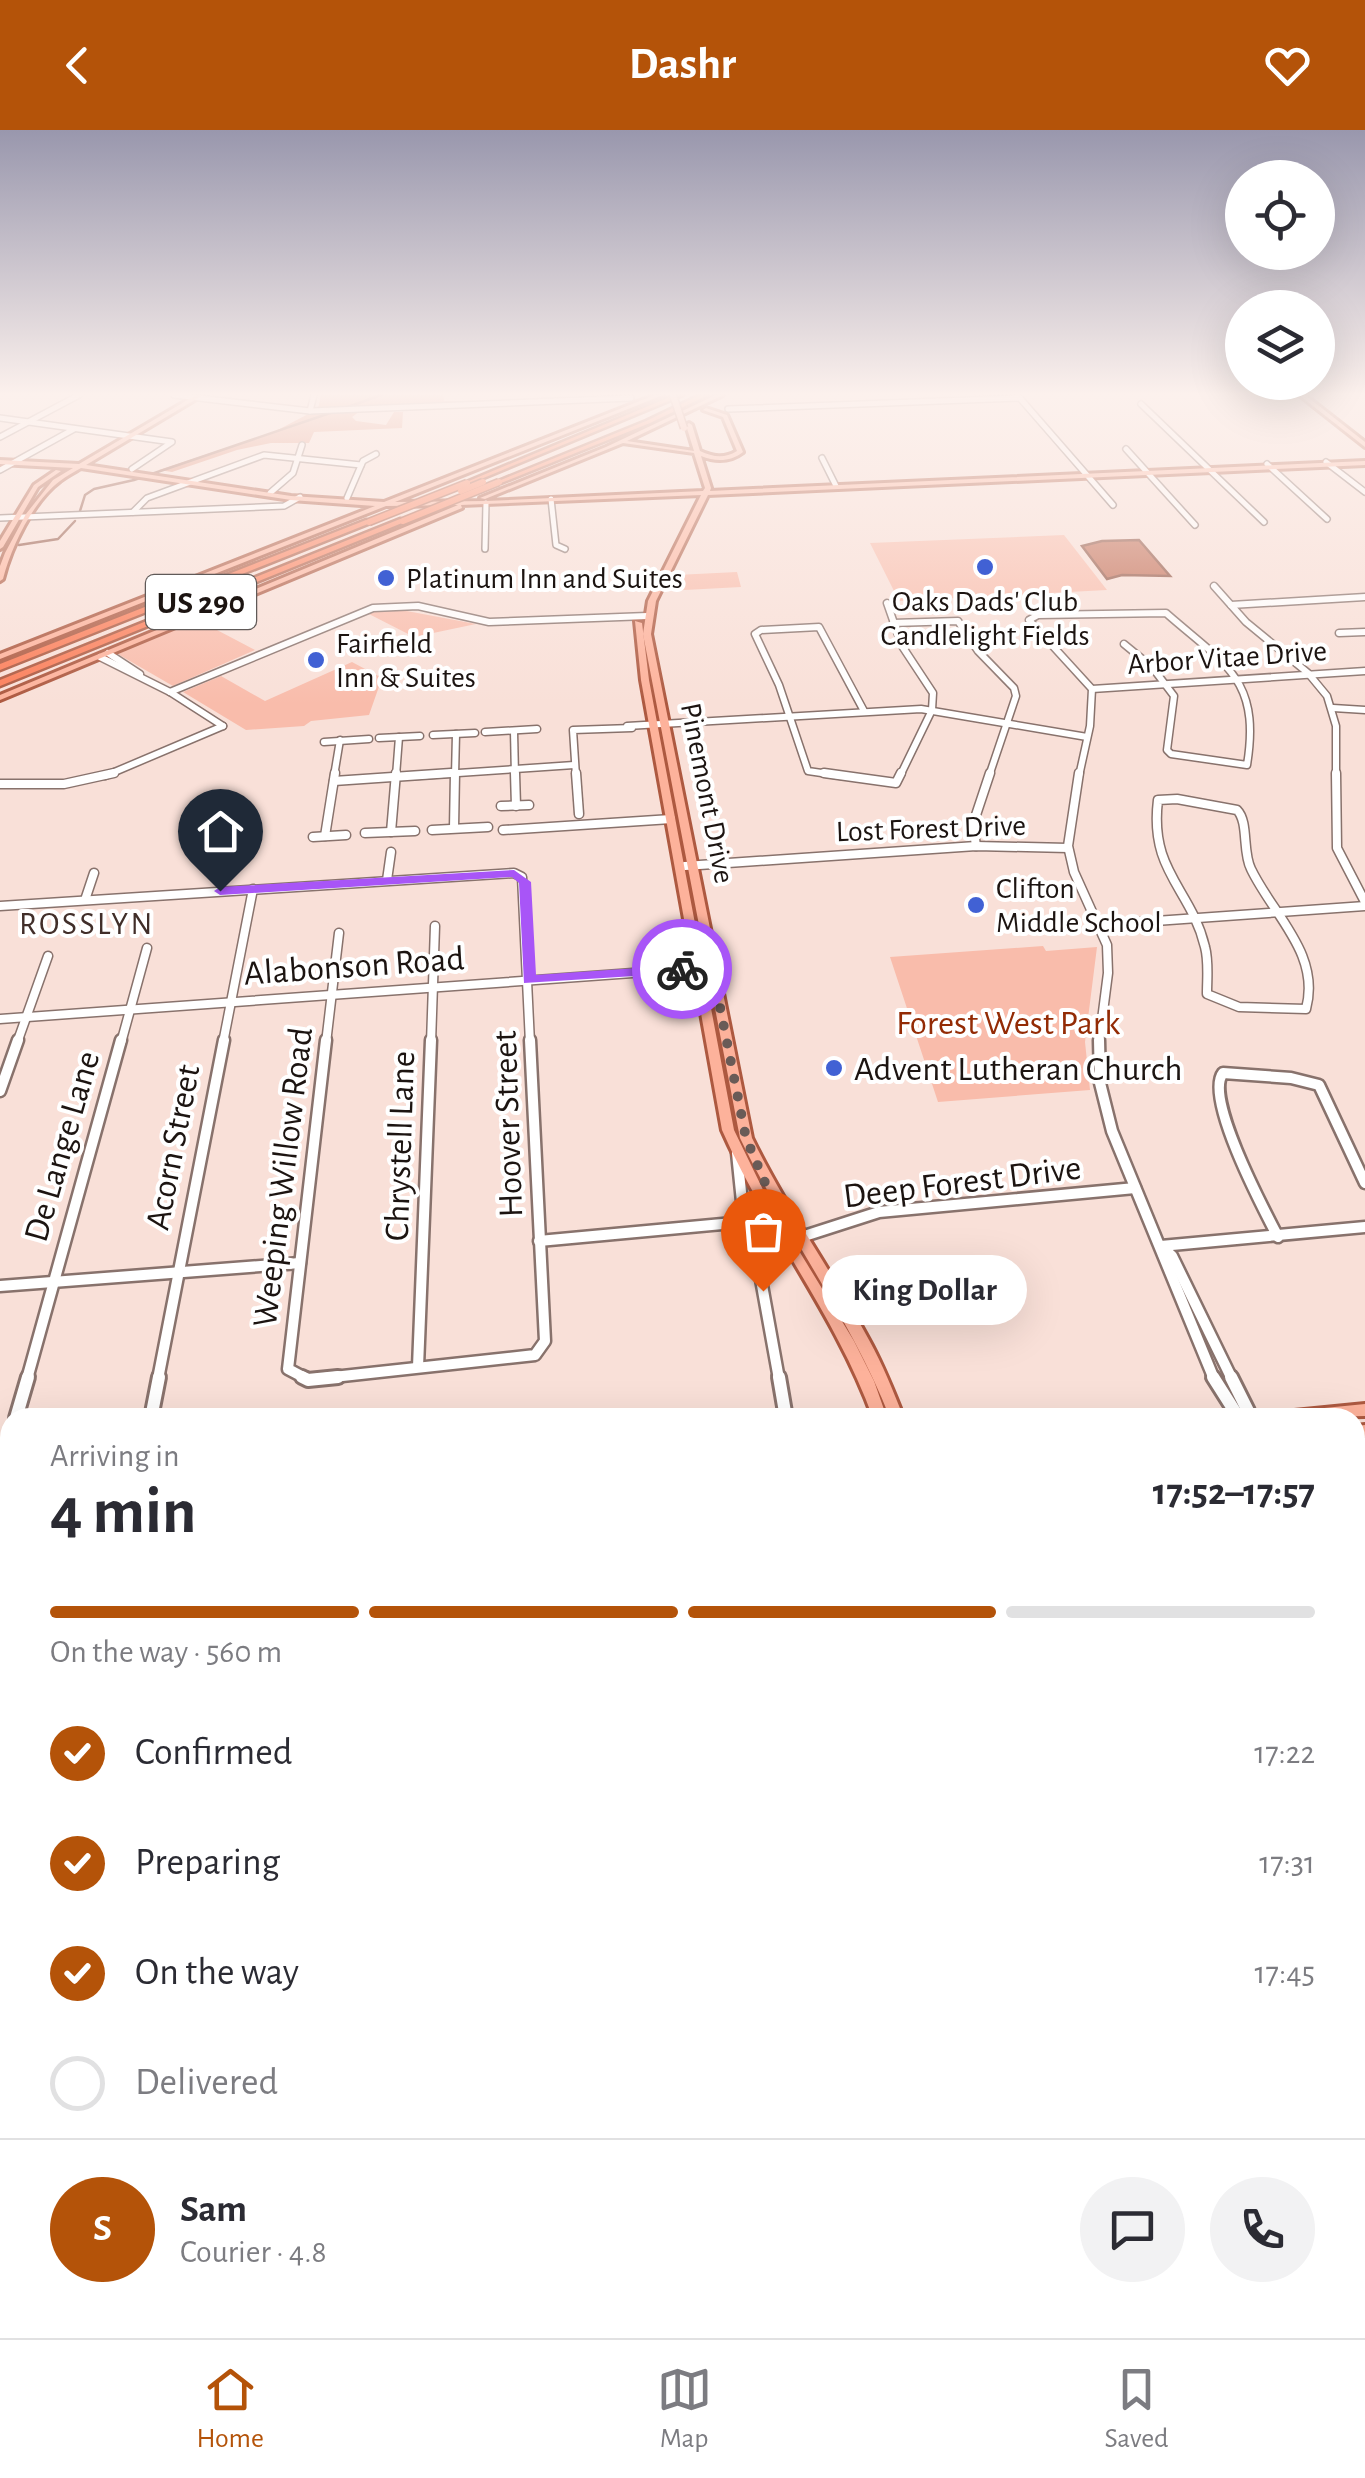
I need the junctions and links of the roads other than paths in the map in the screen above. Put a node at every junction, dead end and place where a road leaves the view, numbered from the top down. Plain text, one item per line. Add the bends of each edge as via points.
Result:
1 (28, 498) edge
2 (40, 498) edge
3 (147, 498) edge
4 (298, 498) edge
5 (305, 498) edge
6 (373, 498) edge
7 (401, 498) edge
8 (415, 498) edge
9 (444, 498) edge
10 (470, 498) edge
11 (489, 498) edge
12 (502, 498) edge
13 (569, 498) edge
14 (700, 498) edge
15 (1107, 498) edge
16 (1171, 498) edge
17 (1239, 498) edge
18 (1304, 498) edge
19 (398, 499) junction
20 (315, 500) junction
21 (486, 500) junction
22 (551, 500) junction
23 (359, 503) junction
24 (469, 503) junction
25 (387, 504) junction
26 (1113, 505) dead end
27 (284, 506) junction
28 (133, 512) junction
29 (367, 516) junction
30 (30, 517) junction
31 (0, 518) edge
32 (18, 518) junction
33 (1327, 519) dead end
34 (426, 521) junction
35 (1264, 522) dead end
36 (1195, 525) dead end
37 (0, 547) edge
38 (565, 548) dead end
39 (485, 549) dead end
40 (260, 554) joint
41 (334, 558) junction
42 (2, 563) edge
43 (0, 579) edge
44 (1214, 586) dead end
45 (1365, 598) edge
46 (887, 603) dead end
47 (1230, 604) junction
48 (643, 616) junction
49 (894, 623) junction
50 (1365, 632) edge
51 (1339, 633) dead end
52 (1124, 644) dead end
53 (104, 655) junction
54 (3, 662) edge
55 (1365, 671) edge
56 (1307, 674) junction
57 (0, 675) edge
58 (1236, 678) junction
59 (0, 684) edge
60 (1165, 684) junction
61 (1092, 689) junction
62 (170, 692) junction
63 (0, 698) edge
64 (1332, 708) junction
65 (932, 710) junction
66 (1365, 710) edge
67 (864, 711) junction
68 (790, 716) junction
69 (1007, 723) junction
70 (659, 725) junction
71 (536, 729) dead end
72 (514, 730) junction
73 (485, 732) dead end
74 (474, 733) dead end
75 (456, 734) junction
76 (433, 735) dead end
77 (420, 736) dead end
78 (399, 737) junction
79 (1087, 737) junction
80 (379, 738) dead end
81 (369, 739) dead end
82 (340, 740) junction
83 (324, 742) dead end
84 (574, 766) junction
85 (516, 769) junction
86 (455, 773) junction
87 (395, 777) junction
88 (334, 780) junction
89 (0, 784) edge
90 (671, 788) junction
91 (529, 804) dead end
92 (501, 806) dead end
93 (516, 806) junction
94 (578, 814) dead end
95 (671, 819) junction
96 (488, 827) dead end
97 (454, 828) junction
98 (432, 830) dead end
99 (503, 830) dead end
100 (415, 831) dead end
101 (390, 832) junction
102 (365, 833) dead end
103 (346, 834) dead end
104 (325, 836) junction
105 (313, 837) dead end
106 (976, 846) junction
107 (1068, 848) junction
108 (391, 852) dead end
109 (685, 863) junction
110 (94, 873) dead end
111 (387, 880) junction
112 (253, 889) junction
113 (85, 900) junction
114 (1365, 904) edge
115 (0, 906) edge
116 (1280, 913) junction
117 (1190, 918) junction
118 (1099, 925) junction
119 (434, 926) dead end
120 (339, 933) dead end
121 (147, 948) dead end
122 (48, 956) dead end
123 (705, 967) junction
124 (529, 980) junction
125 (432, 987) junction
126 (332, 995) junction
127 (232, 1002) junction
128 (130, 1010) junction
129 (26, 1017) junction
130 (0, 1019) edge
131 (0, 1091) edge
132 (738, 1144) junction
133 (1365, 1183) edge
134 (1135, 1188) junction
135 (744, 1222) junction
136 (1365, 1227) edge
137 (1278, 1236) junction
138 (791, 1238) junction
139 (539, 1241) junction
140 (1161, 1246) junction
141 (300, 1263) junction
142 (758, 1263) junction
143 (178, 1272) junction
144 (54, 1282) junction
145 (0, 1286) edge
146 (840, 1318) junction
147 (418, 1368) junction
148 (19, 1408) edge
149 (152, 1408) edge
150 (784, 1408) edge
151 (876, 1408) edge
152 (893, 1408) edge
153 (1229, 1408) edge
154 (1247, 1408) edge

1 - 32 main road
2 - 30 main road
3 - 28 street
4 - 27 street
5 - 20 main road
6 - 19 main road
7 - 19 main road
8 - 29 highway, US 290, bridge
9 - 57 highway, bridge
10 - 59 highway, US 290, bridge
11 - 21 main road
12 - 21 main road
13 - 22 main road
14 - 48 main road
15 - 26 street
16 - 36 street
17 - 35 street
18 - 33 street
19 - 21 main road
19 - 25 main road
20 - 23 main road
20 - 27 street
21 - 22 main road
21 - 24 main road
21 - 39 street
22 - 38 street via 556,544
23 - 25 main road
23 - 29 main road
24 - 25 main road
24 - 34 main road
25 - 29 main road
27 - 28 street
28 - 30 street
29 - 34 main road via 436,510
29 - 40 main road
29 - 54 highway, US 290
30 - 32 street
30 - 42 main road
31 - 32 street
32 - 37 main road
34 - 41 main road
40 - 54 highway
41 - 53 main road
41 - 59 highway
42 - 43 main road
44 - 47 street
45 - 47 street
46 - 49 street
47 - 56 street
48 - 62 street via 489,622 418,606 374,608
48 - 70 main road, Pinemont Drive
49 - 65 street via 933,693
49 - 69 street via 962,624 1014,688
50 - 51 street
52 - 60 street
53 - 62 street
53 - 63 main road
55 - 56 street, Arbor Vitae Drive
56 - 58 street, Arbor Vitae Drive
56 - 64 street
58 - 60 street, Arbor Vitae Drive
58 - 60 street via 1254,710 1247,765 1170,754 1175,706
58 - 61 street via 1162,610 1029,620
60 - 61 street, Arbor Vitae Drive
61 - 79 street
62 - 89 street via 223,726 92,782
64 - 66 street
64 - 114 street via 1334,843 1344,874
65 - 67 street
65 - 68 street via 899,781 808,771
65 - 69 street
67 - 68 street
67 - 68 street via 824,630 755,634
68 - 70 street
69 - 79 street
69 - 106 street via 973,824
70 - 84 street via 573,730
70 - 90 main road, Pinemont Drive
71 - 72 street
72 - 73 street
72 - 85 street
74 - 75 street
75 - 76 street
75 - 86 street
77 - 78 street
78 - 80 street
78 - 87 street
79 - 107 street
81 - 82 street
82 - 83 street
82 - 88 street
84 - 85 street
84 - 94 street
85 - 86 street
85 - 93 street
86 - 87 street
86 - 97 street
87 - 88 street
87 - 101 street
88 - 104 street
90 - 95 main road, Pinemont Drive
90 - 109 main road, Pinemont Drive
91 - 93 street
92 - 93 street
95 - 99 street
95 - 109 main road, Pinemont Drive
96 - 97 street
97 - 98 street
100 - 101 street
101 - 102 street
103 - 104 street
104 - 105 street
106 - 107 street, Lost Forest Drive
106 - 109 street, Lost Forest Drive
107 - 118 street
108 - 111 street
109 - 123 main road, Pinemont Drive
110 - 113 street
111 - 112 street
111 - 124 street, Hoover Street via 522,876
112 - 113 street
112 - 127 street, Acorn Street
113 - 115 street
114 - 116 street
116 - 117 street
116 - 117 street via 1306,966 1306,1009 1214,1002 1206,948
116 - 117 street via 1250,867 1244,816 1166,798 1158,800 1154,815 1159,857
117 - 118 street
118 - 134 street via 1108,973 1100,1078
119 - 125 street, Chrystell Lane
120 - 126 street, Weeping Willow Road
121 - 128 street, De Lange Lane
122 - 129 street
123 - 124 street, Alabonson Road
123 - 132 main road, Pinemont Drive
124 - 125 street, Alabonson Road
124 - 139 street, Hoover Street
125 - 126 street, Alabonson Road
125 - 147 street, Chrystell Lane
126 - 127 street, Alabonson Road
126 - 141 street, Weeping Willow Road
127 - 128 street, Alabonson Road
127 - 143 street, Acorn Street
128 - 129 street, Alabonson Road
128 - 144 street, De Lange Lane
129 - 130 street, Alabonson Road
129 - 131 street
132 - 135 street
132 - 138 main road, Pinemont Drive
133 - 137 street via 1325,1091 1311,1081 1223,1073 1218,1088 1242,1165
134 - 138 street, Deep Forest Drive via 879,1212
134 - 140 street
135 - 139 street
135 - 142 street
136 - 137 street
137 - 140 street
138 - 142 street via 767,1248
138 - 146 main road, Pinemont Drive
139 - 147 street, Hoover Street via 545,1342 535,1355
140 - 153 street
140 - 154 street via 1172,1256
141 - 143 street
141 - 147 street, Weeping Willow Road via 288,1369 308,1380
142 - 150 street
143 - 144 street
143 - 149 street, Acorn Street
144 - 145 street
144 - 148 street, De Lange Lane
146 - 151 main road, Pinemont Drive
146 - 152 main road, Pinemont Drive via 872,1356

